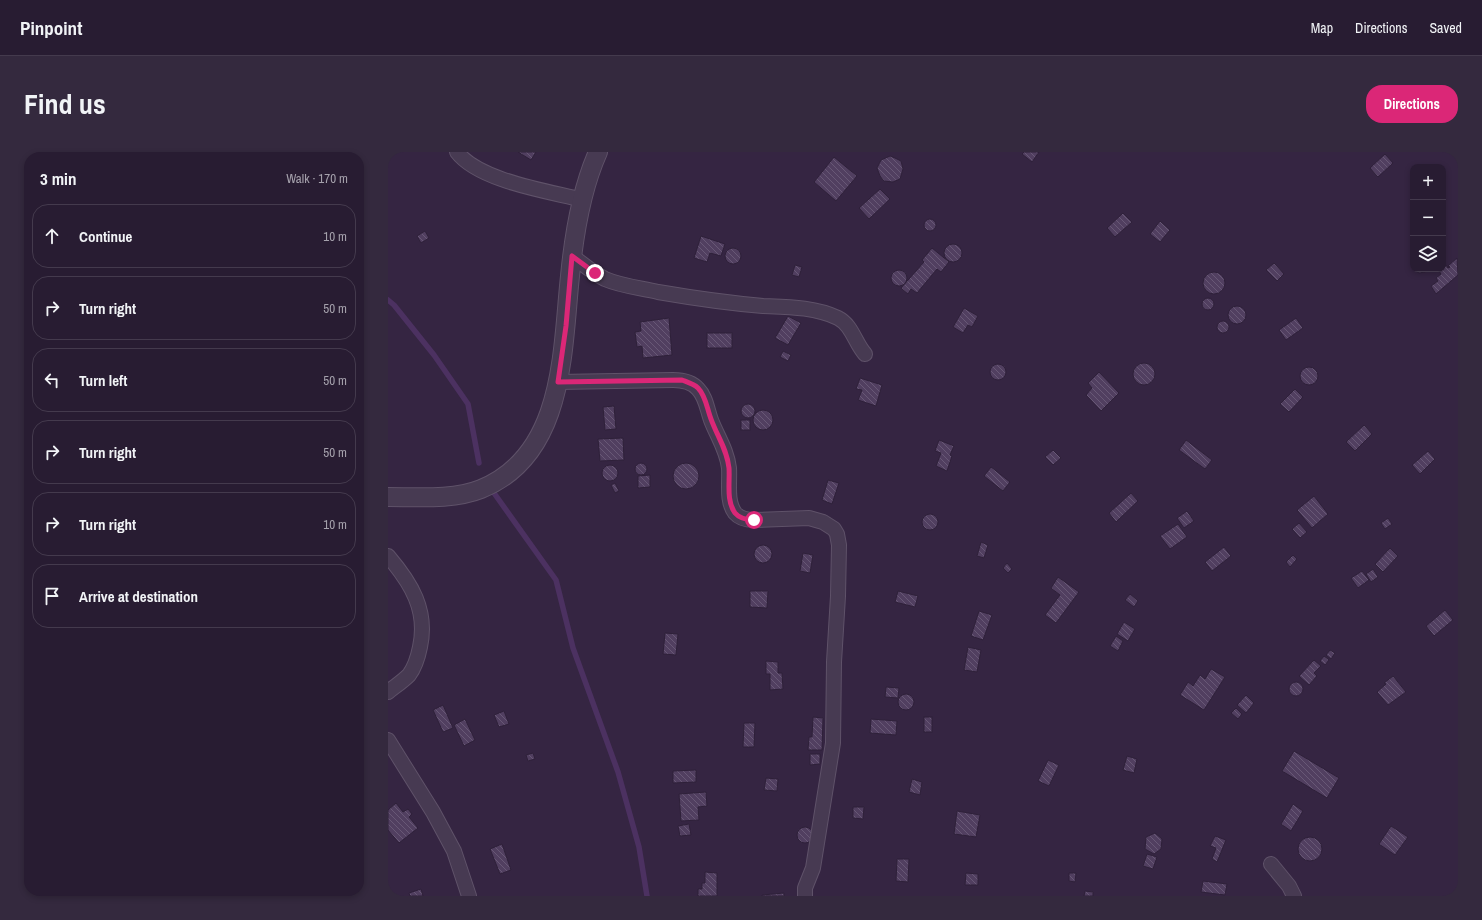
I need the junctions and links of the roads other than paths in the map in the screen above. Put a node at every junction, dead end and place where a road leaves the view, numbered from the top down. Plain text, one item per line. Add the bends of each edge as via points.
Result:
1 (456, 152) edge
2 (598, 152) edge
3 (583, 200) junction
4 (572, 256) junction
5 (865, 354) dead end
6 (558, 382) junction
7 (388, 497) edge
8 (388, 556) edge
9 (388, 692) edge
10 (388, 740) edge
11 (1270, 864) dead end
12 (469, 896) edge
13 (805, 896) edge
14 (1294, 896) edge

1 - 3 street via 468,163 490,175
2 - 3 street
3 - 4 street via 576,222
4 - 5 street via 606,279 636,288 705,300 790,307 828,314 846,324
4 - 6 street
6 - 7 street via 544,429 526,458 513,471 480,490 456,496
6 - 13 street via 682,380 691,384 698,388 705,398 711,421 726,453 730,497 735,513 746,520 809,518 829,524 837,534 839,545 833,743 813,868 805,888
8 - 9 street via 414,592 421,610 423,636 418,659 409,674
10 - 12 street via 433,812 450,845
11 - 14 street

